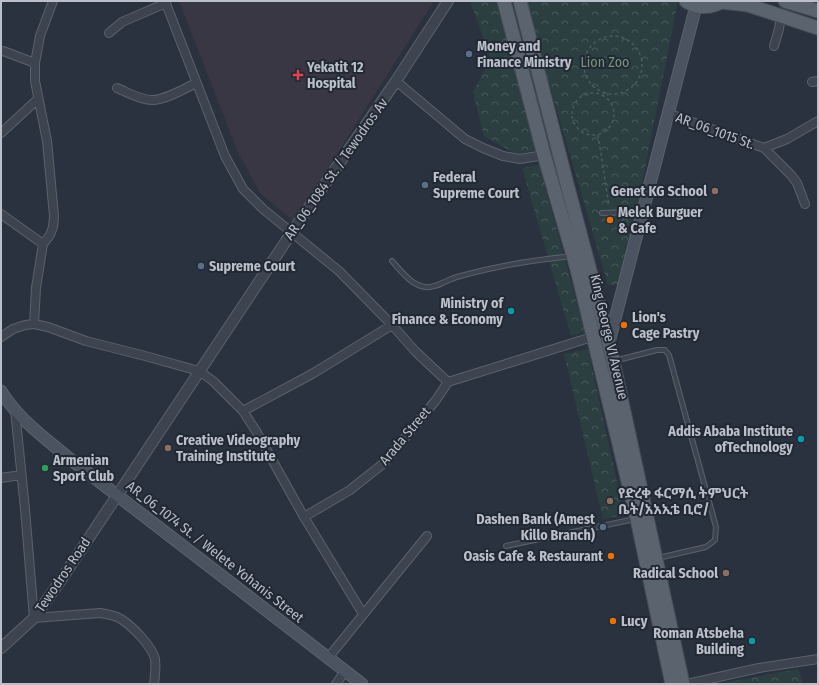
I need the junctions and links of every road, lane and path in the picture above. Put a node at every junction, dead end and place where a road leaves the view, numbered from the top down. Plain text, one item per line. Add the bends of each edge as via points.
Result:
1 (53, 1) edge
2 (448, 1) edge
3 (504, 1) edge
4 (520, 1) edge
5 (784, 1) edge
6 (165, 2) edge
7 (723, 2) edge
8 (691, 4) edge
9 (818, 11) edge
10 (781, 16) junction
11 (818, 28) edge
12 (109, 32) dead end
13 (774, 46) dead end
14 (3, 51) dead end
15 (35, 63) junction
16 (396, 81) junction
17 (196, 83) junction
18 (117, 88) dead end
19 (602, 92) junction
20 (599, 94) junction
21 (38, 99) junction
22 (667, 113) junction
23 (818, 121) edge
24 (1, 132) edge
25 (598, 135) junction
26 (764, 148) junction
27 (544, 155) junction
28 (567, 184) junction
29 (554, 190) junction
30 (806, 204) dead end
31 (610, 212) junction
32 (637, 212) dead end
33 (602, 213) dead end
34 (1, 214) edge
35 (292, 232) junction
36 (42, 244) junction
37 (579, 254) junction
38 (392, 261) dead end
39 (34, 324) junction
40 (392, 325) junction
41 (1, 337) edge
42 (592, 337) junction
43 (610, 342) junction
44 (597, 356) junction
45 (614, 362) junction
46 (200, 371) junction
47 (448, 382) junction
48 (1, 391) edge
49 (15, 410) junction
50 (243, 411) junction
51 (21, 475) junction
52 (1, 478) edge
53 (117, 495) junction
54 (304, 517) junction
55 (642, 517) junction
56 (426, 536) dead end
57 (506, 546) dead end
58 (651, 560) junction
59 (363, 614) junction
60 (34, 618) junction
61 (1, 648) edge
62 (328, 658) junction
63 (818, 659) edge
64 (345, 671) junction
65 (154, 684) edge
66 (336, 684) edge
67 (362, 684) edge
68 (672, 684) edge
69 (683, 684) edge
70 (687, 684) edge

1 - 15 street via 40,36
2 - 16 street, AR_06_1084 St. / Tewodros Av
3 - 27 main road, King George VI Avenue
4 - 28 main road, King George VI Avenue
5 - 9 main road
6 - 12 street via 122,22
6 - 17 street
7 - 8 main road via 707,7
7 - 10 main road via 748,5
8 - 22 main road
10 - 11 main road
10 - 13 street
14 - 15 street
15 - 21 street
16 - 27 street via 465,139 503,156 520,159
16 - 35 street, AR_06_1084 St. / Tewodros Av
17 - 18 street via 157,100 141,98
17 - 35 street via 225,156 243,189
19 - 19 path via 594,87 584,70 586,52 600,38 619,36 628,40 640,54 641,73 630,88 621,92
19 - 20 path
20 - 25 path via 612,104 614,116 609,128
20 - 25 path via 581,97 573,108 572,116 578,129 584,133
21 - 24 street
21 - 36 street via 46,141 54,216 50,235
22 - 26 street, AR_06_1015 St.
22 - 43 main road
23 - 26 street, AR_06_1015 St. via 787,139
25 - 31 path
26 - 30 street, AR_06_1015 St. via 791,175
27 - 29 main road, King George VI Avenue
28 - 29 main road
28 - 37 main road, King George VI Avenue
29 - 37 main road, King George VI Avenue
31 - 32 lane
31 - 33 lane
34 - 36 street
35 - 40 street via 339,271
35 - 46 street, AR_06_1084 St. / Tewodros Av
36 - 39 street
37 - 38 lane via 484,270 430,287 420,286 411,281
37 - 42 main road, King George VI Avenue
37 - 43 main road, King George VI Avenue
39 - 41 street via 25,325
39 - 46 street via 86,341
40 - 47 street
40 - 50 street via 312,374
42 - 44 main road, King George VI Avenue
42 - 47 street
43 - 44 main road
43 - 45 main road, King George VI Avenue
44 - 55 main road, King George VI Avenue
45 - 55 main road, King George VI Avenue
45 - 58 lane via 657,350 665,350 669,355 716,527 715,540 706,547
46 - 50 street
46 - 53 street, AR_06_1084 St. / Tewodros Av
47 - 54 street, Arada Street via 384,463 350,490
48 - 49 main road, AR_06_1074 St. / Welete Yohanis Street
49 - 51 street
49 - 53 main road, AR_06_1074 St. / Welete Yohanis Street via 64,454
50 - 54 street
51 - 52 street
51 - 60 street
53 - 60 street, Tewodros Road
53 - 62 main road, AR_06_1074 St. / Welete Yohanis Street
54 - 59 street
55 - 57 lane
55 - 58 main road, King George VI Avenue
56 - 59 street
58 - 68 main road, King George VI Avenue
58 - 69 main road, King George VI Avenue
59 - 62 street
60 - 61 street, Tewodros Road
60 - 65 street via 100,613 121,619 132,627 152,652 155,660
62 - 64 main road, AR_06_1074 St. / Welete Yohanis Street
63 - 70 street via 759,668
64 - 66 street
64 - 67 main road, AR_06_1074 St. / Welete Yohanis Street

